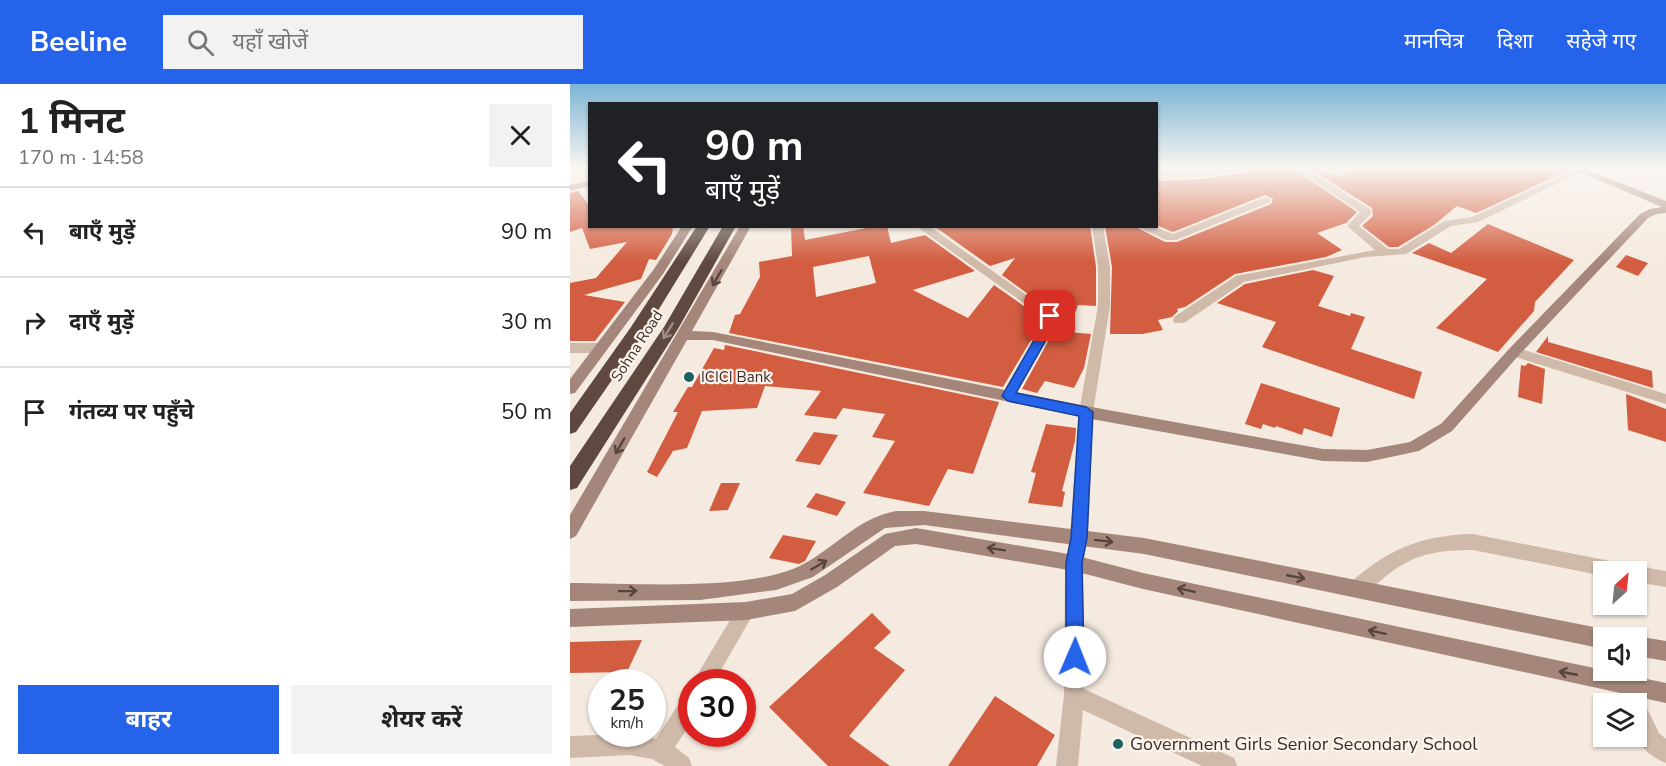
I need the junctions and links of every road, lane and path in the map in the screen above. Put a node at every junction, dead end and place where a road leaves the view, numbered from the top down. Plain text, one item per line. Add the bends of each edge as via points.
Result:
1 (1347, 199) edge
2 (1516, 199) edge
3 (1651, 199) edge
4 (1266, 200) dead end
5 (1666, 205) edge
6 (1666, 210) edge
7 (687, 228) edge
8 (703, 228) edge
9 (729, 228) edge
10 (745, 228) edge
11 (924, 228) edge
12 (1097, 228) edge
13 (1146, 228) edge
14 (1386, 253) junction
15 (1179, 320) dead end
16 (684, 335) junction
17 (570, 348) edge
18 (599, 348) junction
19 (1514, 352) junction
20 (570, 389) edge
21 (1008, 396) junction
22 (1666, 399) edge
23 (1086, 412) junction
24 (570, 427) edge
25 (570, 482) edge
26 (570, 531) edge
27 (1079, 538) junction
28 (1074, 563) junction
29 (1593, 566) edge
30 (1647, 576) edge
31 (1666, 579) edge
32 (1356, 589) junction
33 (570, 592) edge
34 (746, 611) junction
35 (570, 618) edge
36 (1593, 637) edge
37 (1647, 648) edge
38 (1666, 651) edge
39 (711, 669) edge
40 (1608, 693) edge
41 (1666, 693) edge
42 (1074, 695) junction
43 (1647, 696) edge
44 (678, 723) edge
45 (1647, 732) edge
46 (570, 747) edge
47 (660, 752) junction
48 (1666, 752) edge
49 (681, 766) edge
50 (1067, 766) edge
51 (1226, 766) edge

1 - 14 street via 1366,212 1352,226
2 - 14 street via 1474,220 1449,223 1402,252
3 - 5 street
4 - 13 street via 1176,237
6 - 19 street via 1644,216
7 - 18 street via 659,271
8 - 24 highway, Sohna Road via 638,331
9 -> 25 highway, Sohna Road via 670,329
10 -> 16 street
11 - 21 street via 1050,316
12 - 23 street via 1104,267 1104,306
14 - 15 street via 1240,279
16 - 21 street via 713,336
16 -> 26 street
17 - 18 street
18 - 20 street
19 - 22 street
19 - 23 street via 1448,427 1414,447 1367,456 1323,455
21 - 23 street
23 - 27 street
27 - 28 street
27 -> 32 street via 1144,546
33 -> 27 street via 716,589 777,582 803,574 879,523 901,517
28 -> 34 street via 915,536 891,539 795,602
40 -> 28 street
28 - 42 street
29 - 32 street via 1473,542 1427,543 1394,559
30 - 31 street
32 - 36 street
34 - 35 street
34 - 39 street
37 - 38 street
41 - 43 street
42 - 50 street
42 - 51 street
44 - 47 street
45 - 48 street via 1651,741
46 - 47 street via 646,745
47 - 49 street

